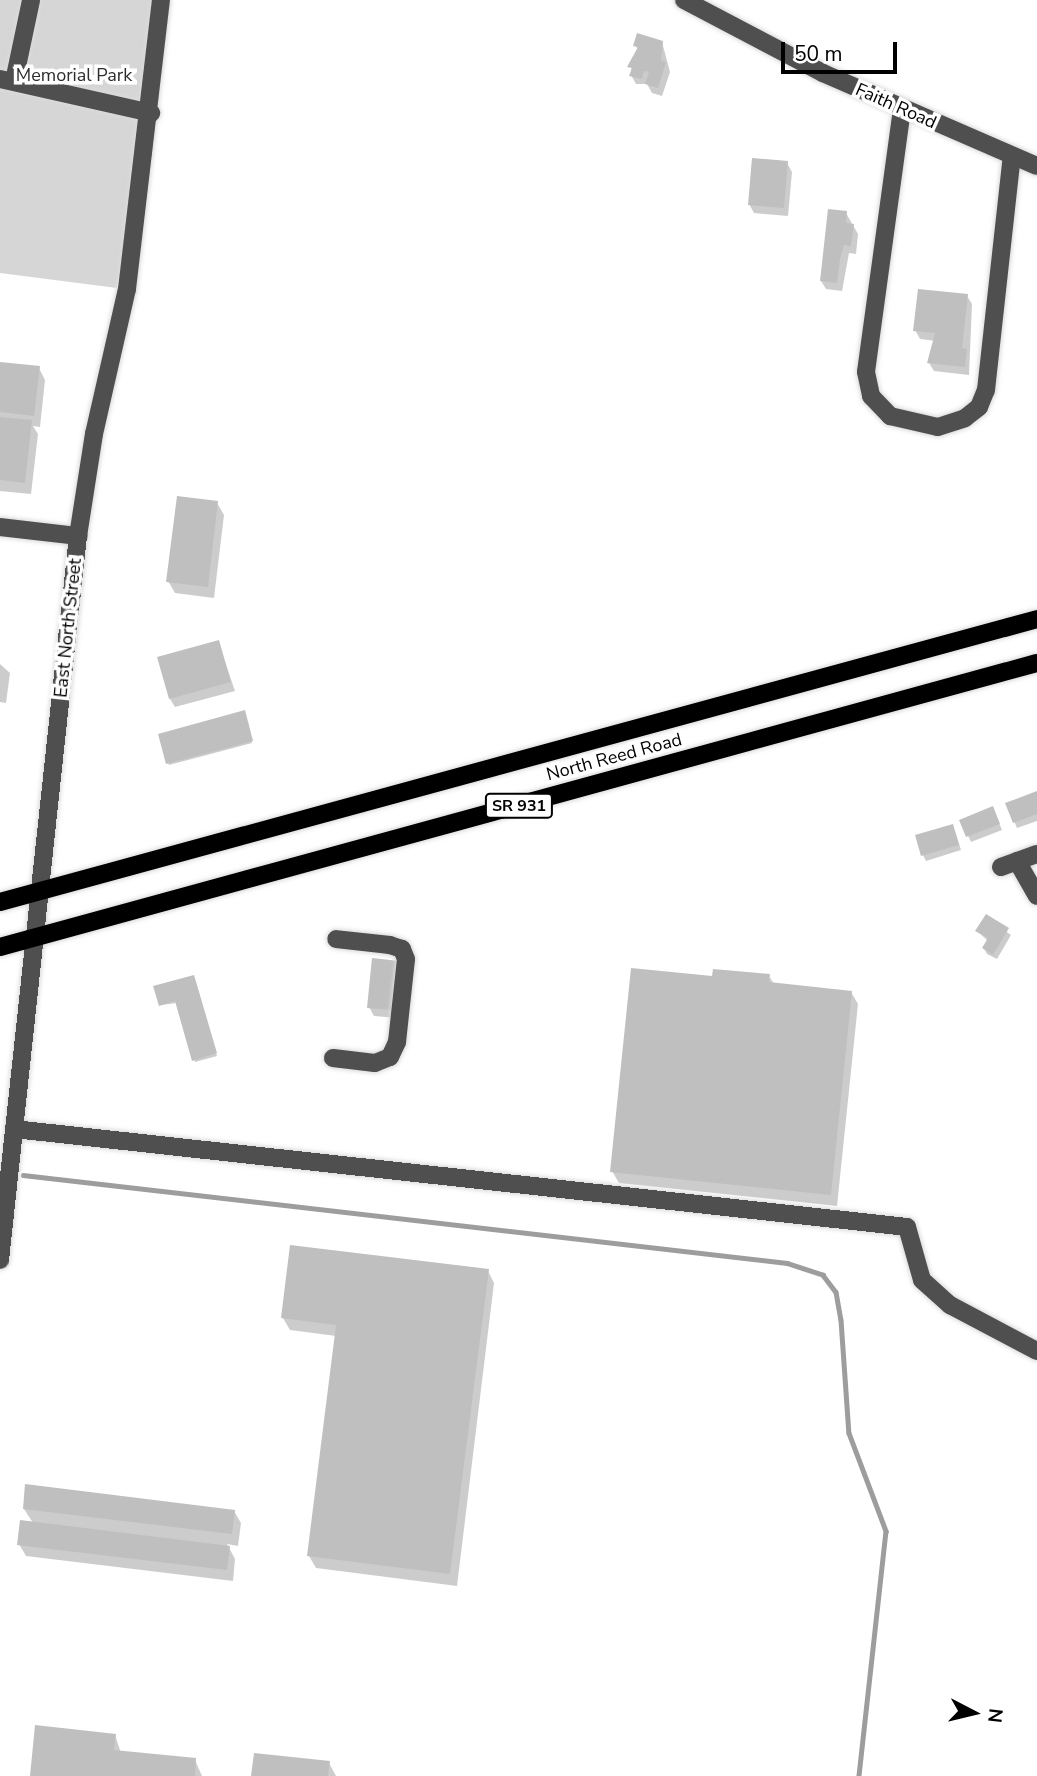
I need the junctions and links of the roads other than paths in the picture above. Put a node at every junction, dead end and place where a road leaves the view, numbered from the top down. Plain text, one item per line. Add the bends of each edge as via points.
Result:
1 (31, 0) edge
2 (161, 0) edge
3 (684, 0) edge
4 (7, 80) edge
5 (902, 109) junction
6 (151, 113) junction
7 (1012, 156) junction
8 (1037, 166) edge
9 (0, 527) edge
10 (78, 537) junction
11 (1037, 619) edge
12 (1037, 663) edge
13 (1037, 854) edge
14 (38, 892) junction
15 (1037, 896) edge
16 (0, 902) edge
17 (34, 939) junction
18 (337, 939) dead end
19 (0, 947) edge
20 (333, 1058) dead end
21 (14, 1129) junction
22 (0, 1260) edge
23 (1037, 1351) edge

1 - 4 street
2 - 6 street, East North Street
3 - 5 street, Faith Road
4 - 6 street
5 - 7 street, Faith Road
5 - 7 street via 866,372 871,396 890,416 939,427 965,418 979,407 986,390
6 - 10 street, East North Street via 127,289 94,433
7 - 8 street, Faith Road
9 - 10 street
10 - 14 street, East North Street
11 - 14 main road, North Reed Road / SR 931
12 - 17 main road, North Reed Road / SR 931
13 - 15 street via 1009,864
14 - 16 main road, North Reed Road / SR 931
14 - 17 street, East North Street
17 - 19 main road, North Reed Road / SR 931
17 - 21 street, East North Street
18 - 20 street via 402,949 406,959 397,1042 390,1057 375,1063
21 - 22 street, East North Street
21 - 23 street via 907,1227 922,1280 950,1305

